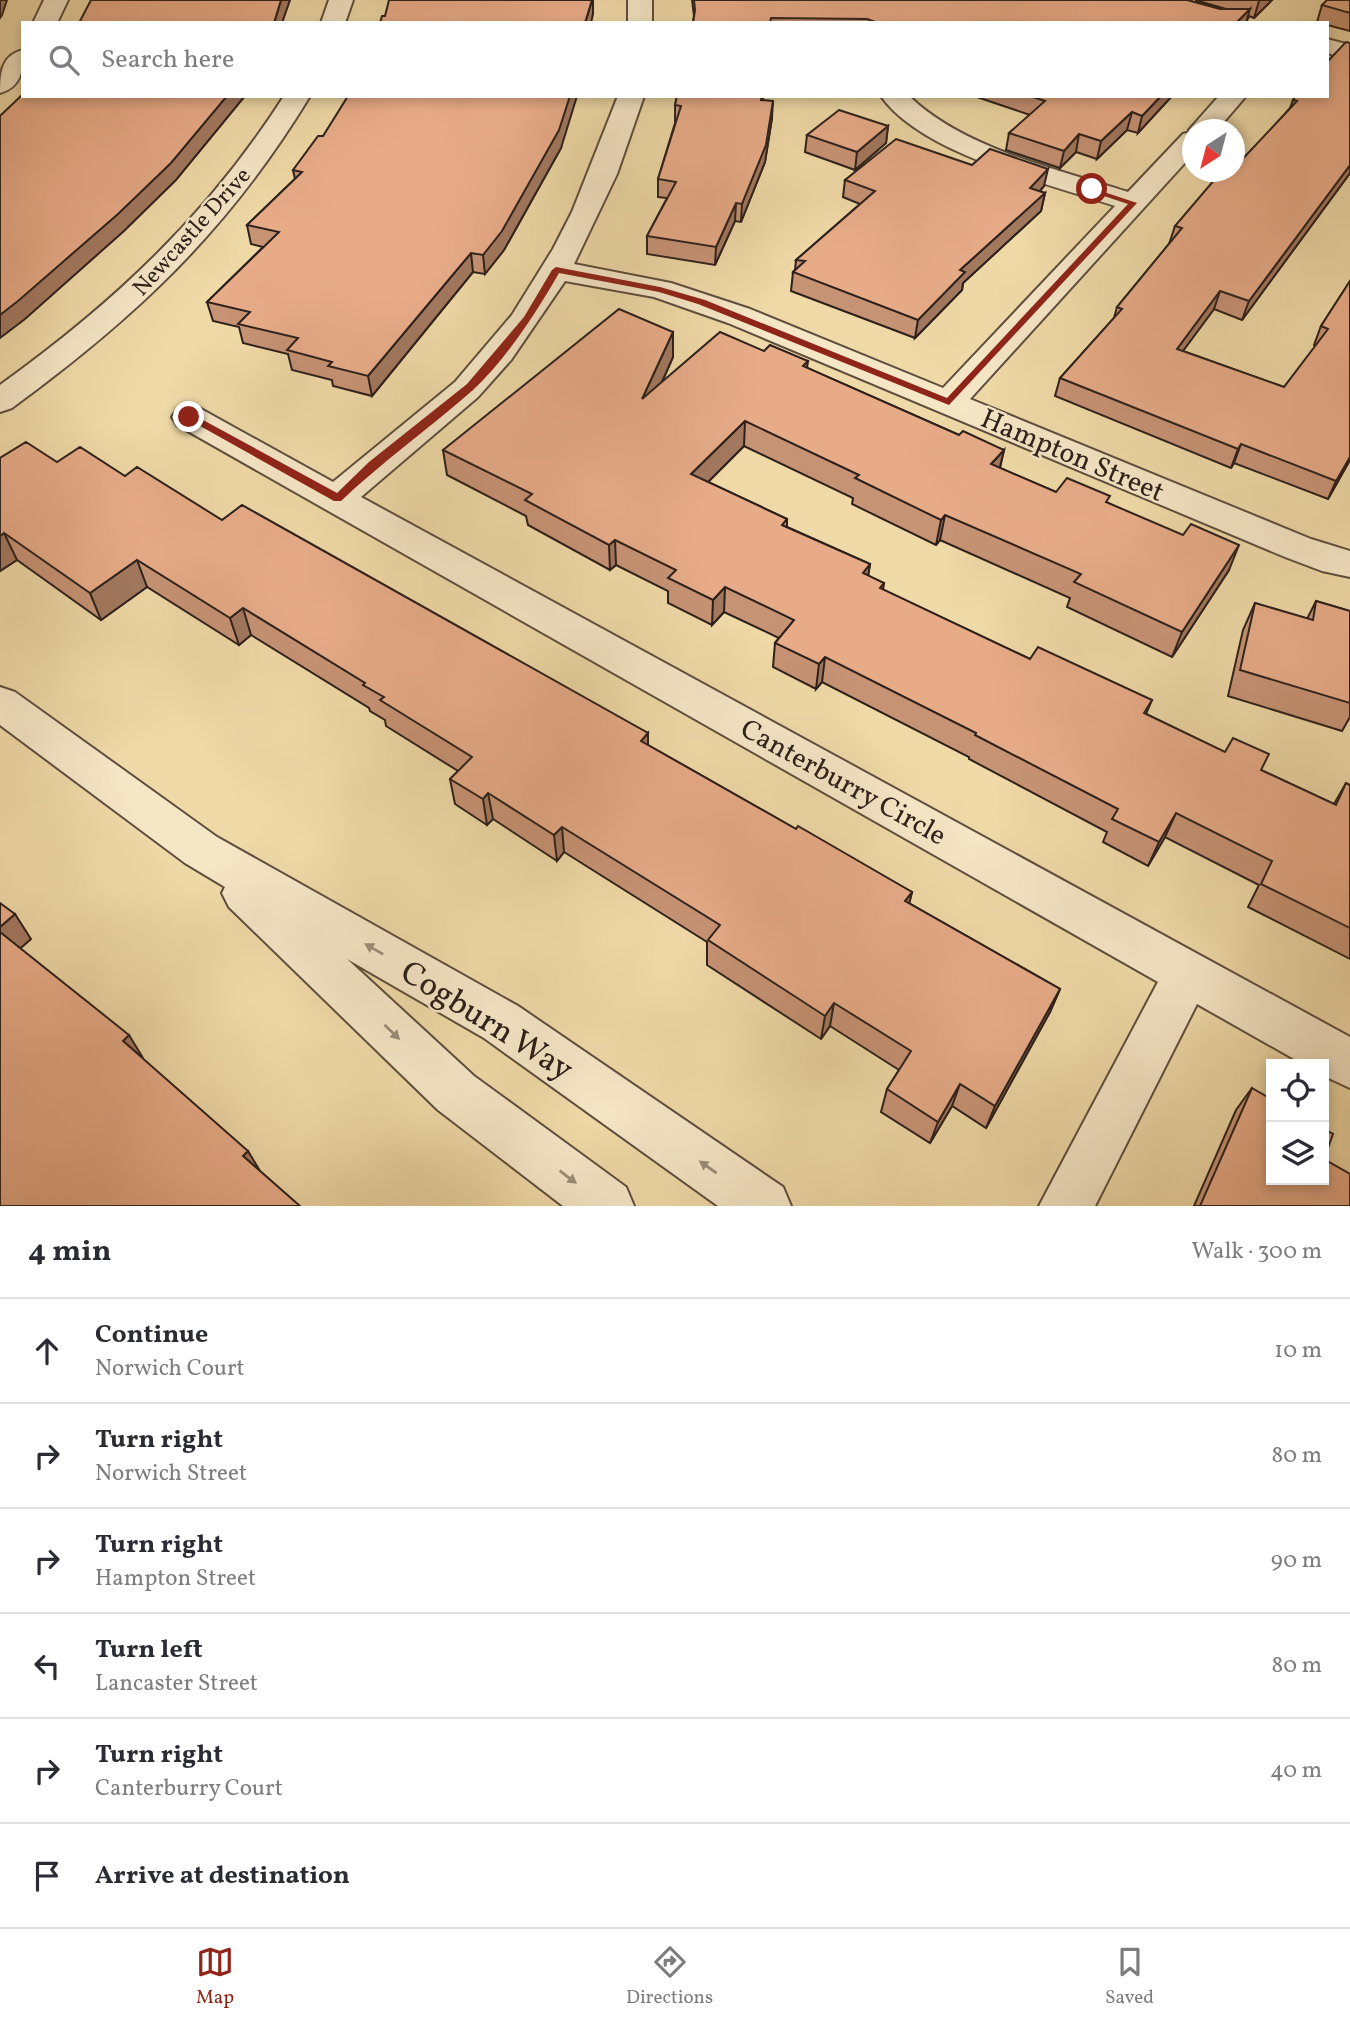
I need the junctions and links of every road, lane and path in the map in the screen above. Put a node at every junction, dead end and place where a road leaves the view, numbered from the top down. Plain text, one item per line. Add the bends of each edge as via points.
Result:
1 (56, 0) edge
2 (341, 0) edge
3 (640, 0) edge
4 (46, 21) edge
5 (335, 21) edge
6 (640, 21) edge
7 (1329, 47) edge
8 (1350, 52) edge
9 (21, 59) edge
10 (0, 85) edge
11 (297, 98) edge
12 (630, 98) edge
13 (895, 98) edge
14 (1231, 98) edge
15 (1212, 119) edge
16 (1182, 151) edge
17 (1133, 203) junction
18 (556, 270) junction
19 (0, 401) edge
20 (949, 402) junction
21 (189, 417) dead end
22 (338, 498) junction
23 (1350, 564) edge
24 (0, 703) edge
25 (201, 850) junction
26 (1188, 974) junction
27 (1350, 1065) edge
28 (607, 1206) edge
29 (764, 1206) edge
30 (1066, 1206) edge

1 - 4 street
2 - 5 street
3 - 6 street
7 - 8 street
9 - 10 street
11 - 19 street, Newcastle Drive via 251,168 181,250 134,296
12 - 18 street via 614,151
13 - 17 street via 905,111 938,131
14 - 15 street
16 - 17 street
17 - 20 street
18 - 20 street, Hampton Street via 660,289 701,302
18 - 22 street via 528,318 471,386
20 - 23 street, Hampton Street via 1298,548
21 - 22 street, Canterburry Circle
22 - 26 street, Canterburry Circle
24 - 25 street, Cogburn Way
25 -> 28 street, Cogburn Way via 456,1093
29 -> 25 street, Cogburn Way via 501,1022
26 - 27 street, Canterburry Circle
26 - 30 street

